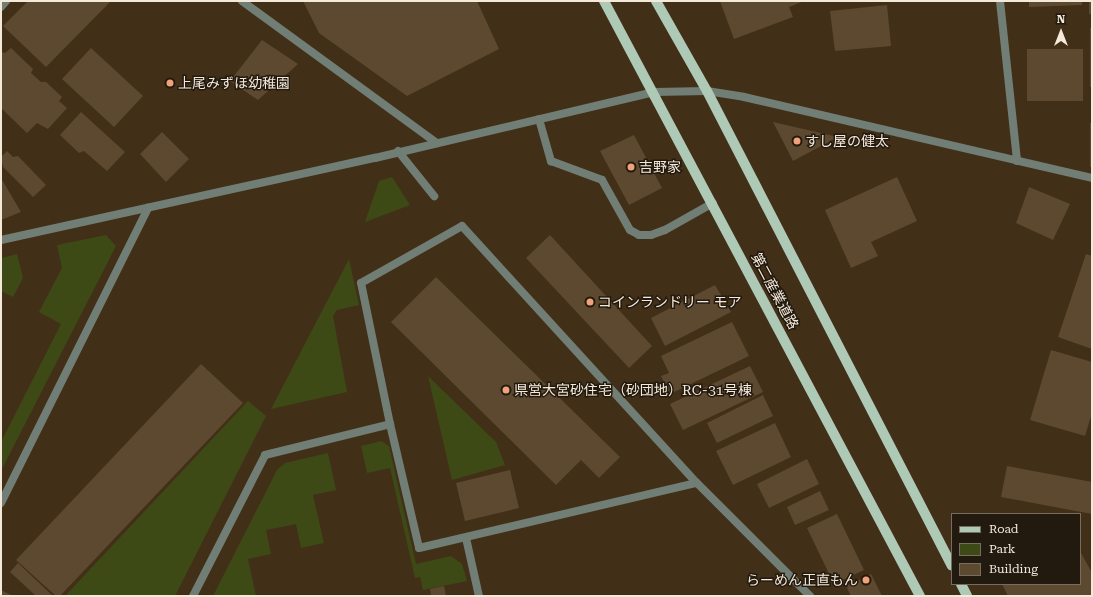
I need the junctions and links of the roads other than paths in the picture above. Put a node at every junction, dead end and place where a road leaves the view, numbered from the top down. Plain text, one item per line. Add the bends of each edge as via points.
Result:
1 (6, 1) edge
2 (242, 1) edge
3 (604, 1) edge
4 (656, 1) edge
5 (1000, 1) edge
6 (1, 7) edge
7 (707, 91) junction
8 (655, 92) junction
9 (539, 119) junction
10 (437, 143) junction
11 (398, 152) junction
12 (1017, 161) junction
13 (1092, 178) edge
14 (434, 196) dead end
15 (713, 203) junction
16 (148, 208) junction
17 (1, 240) edge
18 (390, 424) junction
19 (697, 483) junction
20 (1, 502) edge
21 (466, 538) junction
22 (951, 564) edge
23 (962, 585) edge
24 (193, 596) edge
25 (479, 596) edge
26 (810, 596) edge
27 (920, 596) edge
28 (967, 596) edge

1 - 6 street
2 - 10 street
3 - 8 main road, 第二産業道路
4 - 7 main road
5 - 12 street
7 - 8 street
7 - 12 street via 744,97
7 - 22 main road
8 - 9 street
8 - 15 main road, 第二産業道路
9 - 10 street
9 - 15 street via 551,161 602,180 630,230 639,235 652,235 665,230
10 - 11 street
11 - 14 street
11 - 16 street
12 - 13 street
15 - 27 main road, 第二産業道路
16 - 17 street
16 - 20 street
18 - 19 street via 361,283 462,226
18 - 21 street via 419,548
18 - 24 street via 265,455
19 - 21 street
19 - 26 street
21 - 25 street
23 - 28 main road

